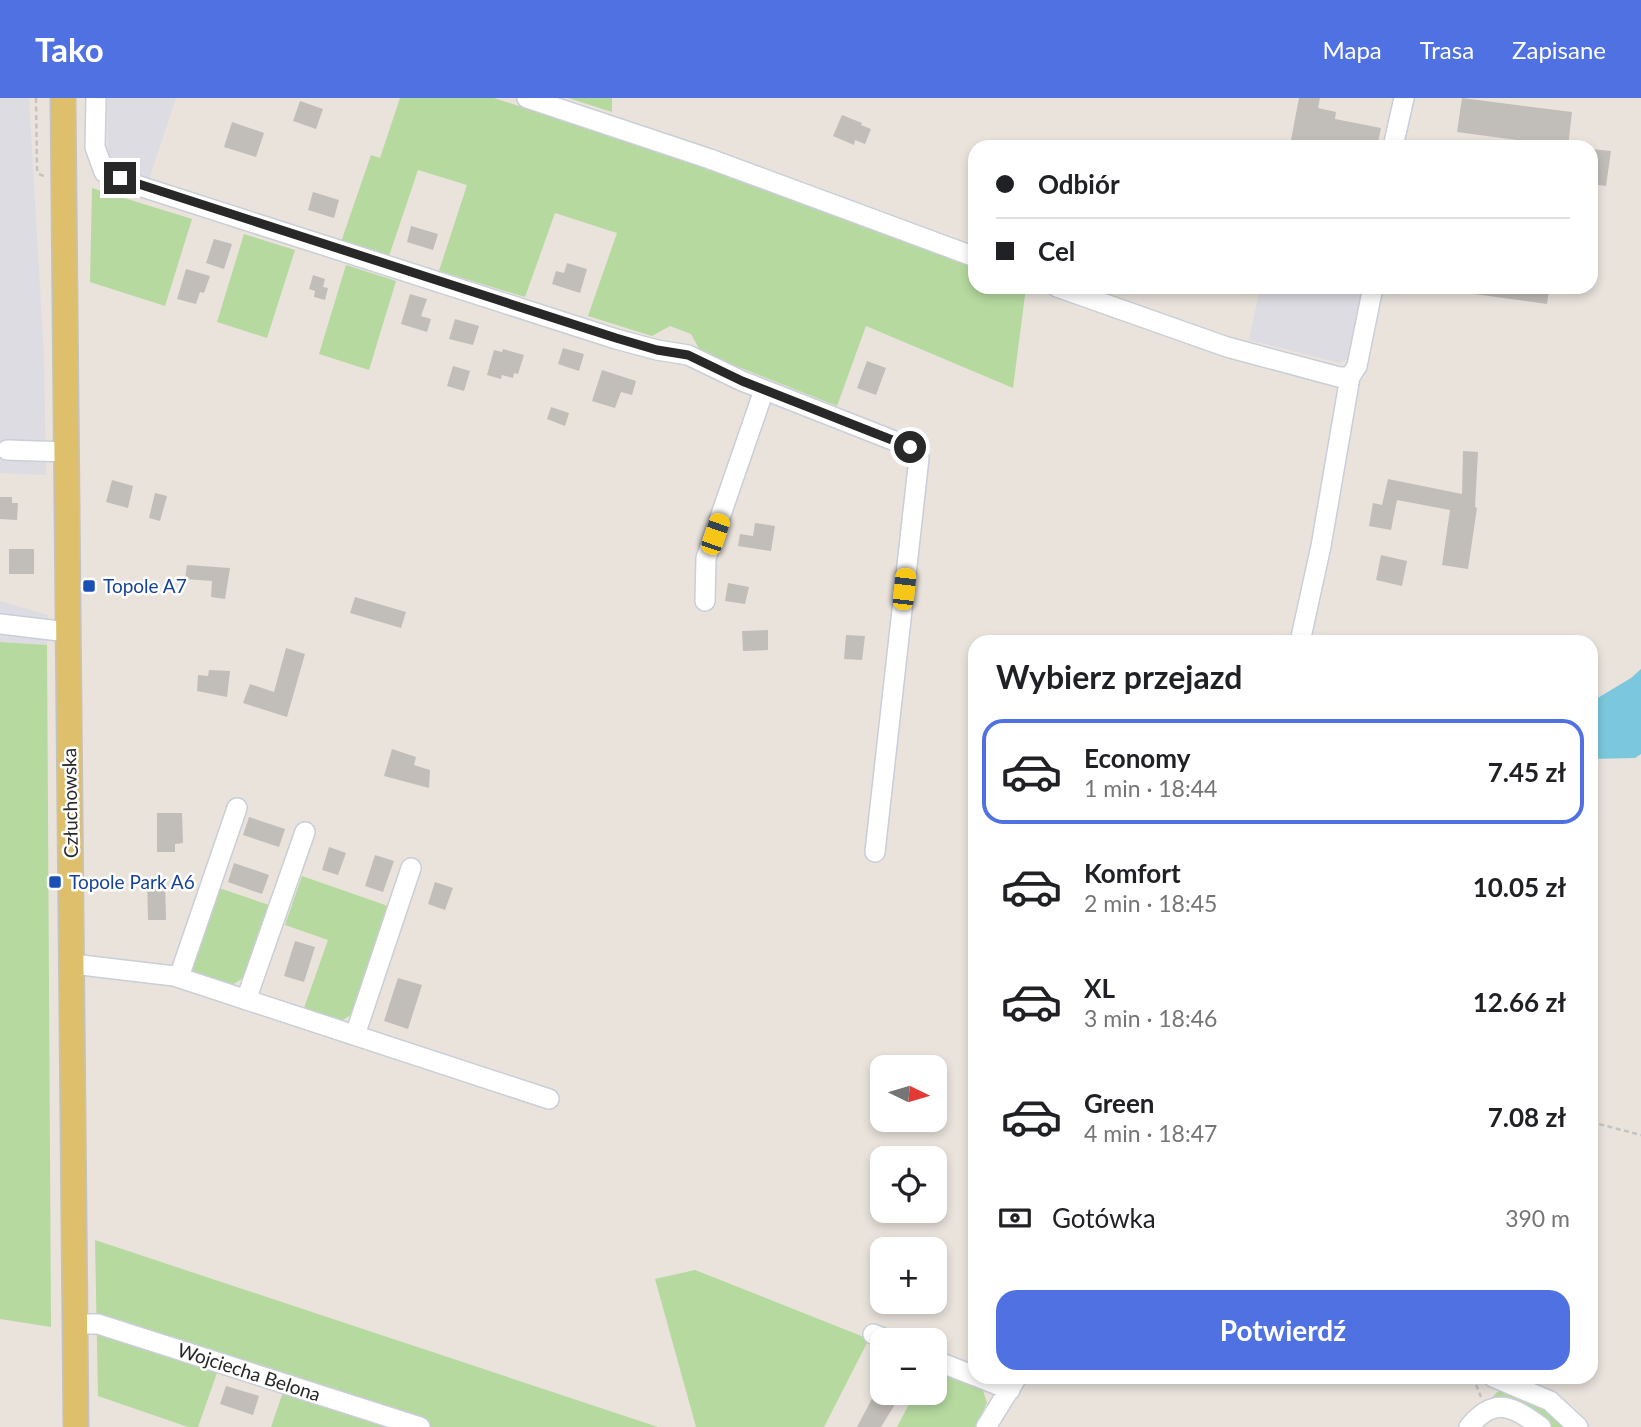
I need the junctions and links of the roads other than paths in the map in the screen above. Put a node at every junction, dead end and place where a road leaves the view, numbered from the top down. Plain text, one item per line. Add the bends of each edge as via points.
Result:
1 (63, 98) edge
2 (96, 98) edge
3 (527, 98) edge
4 (1404, 98) edge
5 (1395, 140) edge
6 (968, 254) edge
7 (1077, 294) edge
8 (1372, 294) edge
9 (1350, 377) junction
10 (764, 390) junction
11 (7, 450) dead end
12 (67, 452) junction
13 (705, 601) dead end
14 (0, 624) edge
15 (68, 632) junction
16 (1302, 635) edge
17 (237, 808) dead end
18 (305, 832) dead end
19 (875, 852) dead end
20 (411, 868) dead end
21 (73, 964) junction
22 (179, 977) junction
23 (246, 1000) junction
24 (355, 1035) junction
25 (549, 1098) dead end
26 (76, 1324) junction
27 (947, 1365) edge
28 (968, 1374) edge
29 (1013, 1384) edge
30 (1510, 1384) edge
31 (76, 1427) edge
32 (420, 1427) edge
33 (986, 1427) edge
34 (1469, 1427) edge
35 (1541, 1427) edge
36 (1578, 1427) edge

1 - 12 main road, Człuchowska via 56,178
2 - 10 street via 95,147 104,172 603,334 688,355
3 - 6 street via 710,159
4 - 5 street
7 - 9 street via 1227,347
8 - 9 street via 1357,366
9 - 16 street
10 - 13 street via 706,558
10 - 19 street via 887,436 910,447 919,458
11 - 12 street
12 - 15 main road, Człuchowska
14 - 15 street
15 - 21 main road, Człuchowska
17 - 22 street
18 - 23 street
20 - 24 street
21 - 22 street
21 - 26 main road, Człuchowska
22 - 23 street
23 - 24 street
24 - 25 street
26 - 31 main road, Człuchowska
26 - 32 street, Wojciecha Belona via 98,1324
27 - 28 street
29 - 33 street
30 - 36 street via 1550,1401
34 - 35 street via 1487,1411 1516,1408

